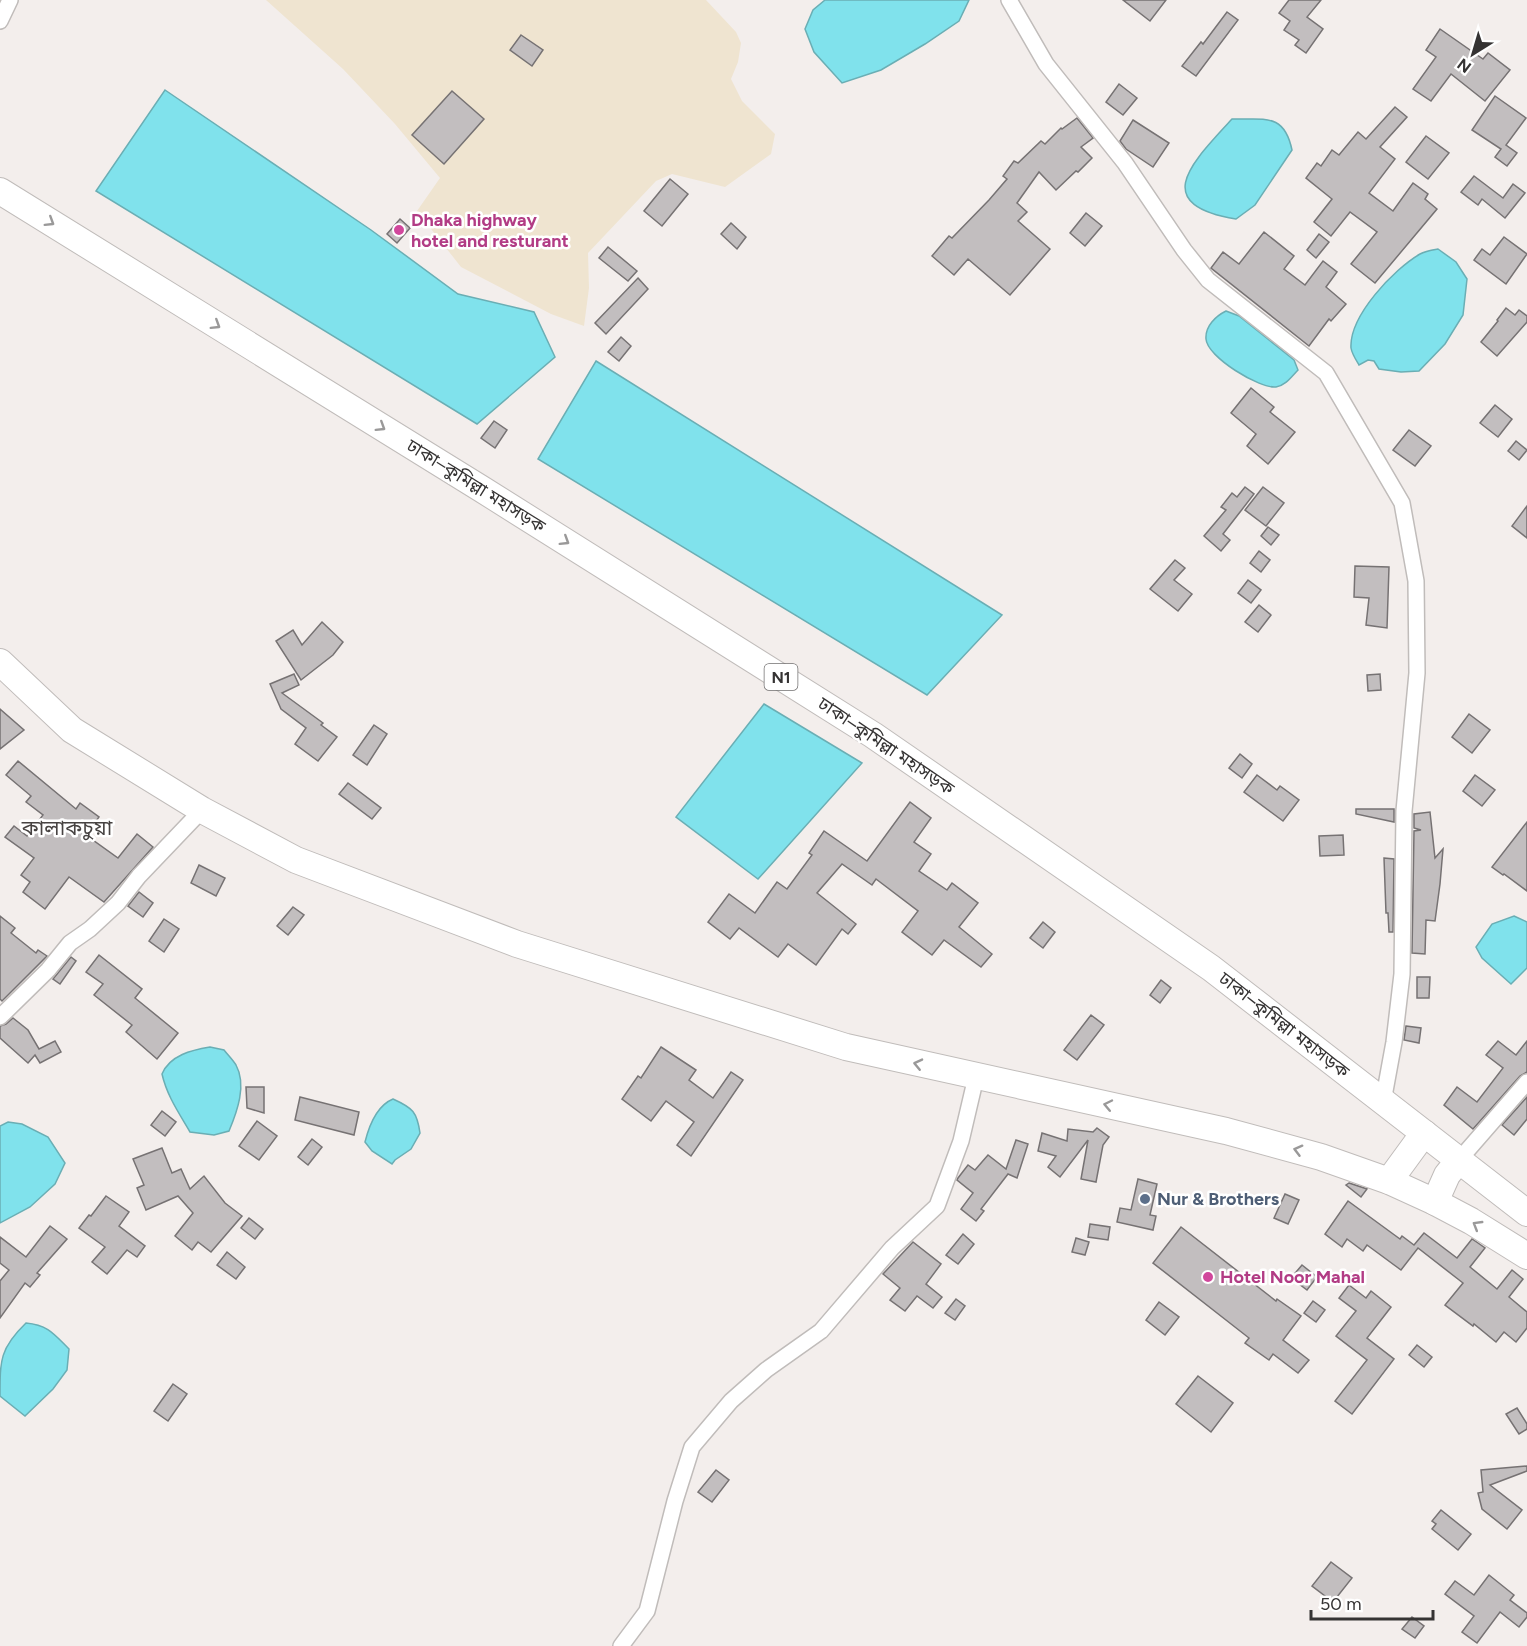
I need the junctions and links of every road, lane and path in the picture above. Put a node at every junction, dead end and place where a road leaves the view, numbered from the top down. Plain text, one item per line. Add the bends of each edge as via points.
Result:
1 (10, 0) edge
2 (1009, 0) edge
3 (0, 21) edge
4 (0, 191) edge
5 (0, 662) edge
6 (202, 810) junction
7 (0, 1017) edge
8 (976, 1077) junction
9 (1527, 1082) edge
10 (1383, 1102) junction
11 (1424, 1133) junction
12 (1459, 1160) junction
13 (1389, 1181) junction
14 (1435, 1202) junction
15 (1527, 1214) edge
16 (1527, 1256) edge
17 (621, 1646) edge

1 - 3 street
2 - 10 street via 1046,64 1125,163 1208,280 1326,373 1402,503 1416,581 1417,673 1404,811 1402,974
4 -> 10 highway, ঢাকা–কুমিল্লা মহাসড়ক / N1 via 873,735 1211,968
5 - 6 highway via 72,730
6 - 7 street via 118,903 70,943
8 -> 6 highway via 846,1047 517,944 296,860
13 -> 8 highway via 1322,1157 1226,1131
8 - 17 street via 961,1141 937,1206 892,1248 821,1331 748,1385 692,1447 647,1611
9 - 12 street
10 - 11 highway, ঢাকা–কুমিল্লা মহাসড়ক / N1
11 - 12 highway, ঢাকা–কুমিল্লা মহাসড়ক / N1
11 - 13 highway
12 - 14 highway
12 - 15 highway, ঢাকা–কুমিল্লা মহাসড়ক / N1
13 - 14 highway
16 -> 14 highway

